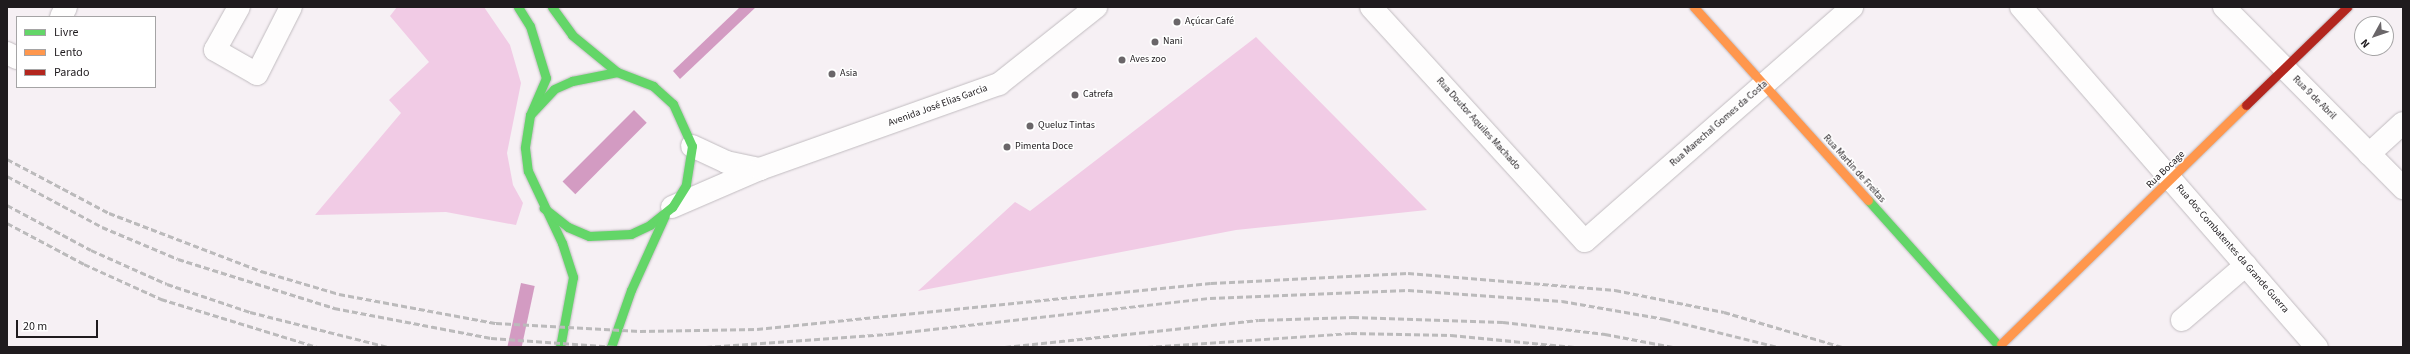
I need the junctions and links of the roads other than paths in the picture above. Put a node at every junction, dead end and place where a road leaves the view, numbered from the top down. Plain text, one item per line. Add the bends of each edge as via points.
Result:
1 (66, 7) edge
2 (238, 7) edge
3 (291, 7) edge
4 (518, 7) edge
5 (552, 7) edge
6 (1096, 7) edge
7 (1371, 7) edge
8 (1694, 7) edge
9 (1852, 7) edge
10 (2022, 7) edge
11 (2224, 7) edge
12 (2347, 7) edge
13 (62, 16) edge
14 (7, 53) edge
15 (16, 58) edge
16 (2286, 69) junction
17 (617, 72) junction
18 (1763, 85) junction
19 (530, 115) junction
20 (2403, 123) edge
21 (692, 146) junction
22 (2370, 154) junction
23 (760, 169) junction
24 (2171, 179) junction
25 (2403, 188) edge
26 (544, 208) junction
27 (668, 211) junction
28 (1585, 241) joint
29 (2246, 265) junction
30 (2182, 320) dead end
31 (1998, 346) edge
32 (560, 347) edge
33 (612, 347) edge
34 (2317, 347) edge

1 - 13 street
2 - 3 street via 215,50 257,74
4 - 19 street via 540,53 546,78
5 - 17 street via 572,35
6 - 23 street, Avenida José Elias Garcia via 999,84
7 - 28 street, Rua Doutor Aquiles Machado
8 - 18 street, Rua Martin de Freitas
9 - 18 street, Rua Marechal Gomes da Costa
10 - 24 street, Rua dos Combatentes da Grande Guerra
11 - 16 street, Rua 9 de Abril
12 - 16 street, Rua Bocage
14 - 15 street
16 - 22 street, Rua 9 de Abril
16 - 24 street, Rua Bocage
17 - 19 street via 572,81 554,89
17 - 21 street via 652,86 673,104 685,124
18 - 28 street, Rua Marechal Gomes da Costa
18 - 31 street, Rua Martin de Freitas
19 - 26 street via 526,148 528,171
20 - 22 street
21 - 23 street via 726,162
21 - 27 street via 686,185
22 - 25 street, Rua 9 de Abril
23 - 27 street, Avenida José Elias Garcia
24 - 29 street, Rua dos Combatentes da Grande Guerra
24 - 31 street, Rua Bocage
26 - 27 street via 568,227 590,236 631,234
26 - 32 street via 562,243 573,277
27 - 33 street via 630,290
29 - 30 street
29 - 34 street, Rua dos Combatentes da Grande Guerra

